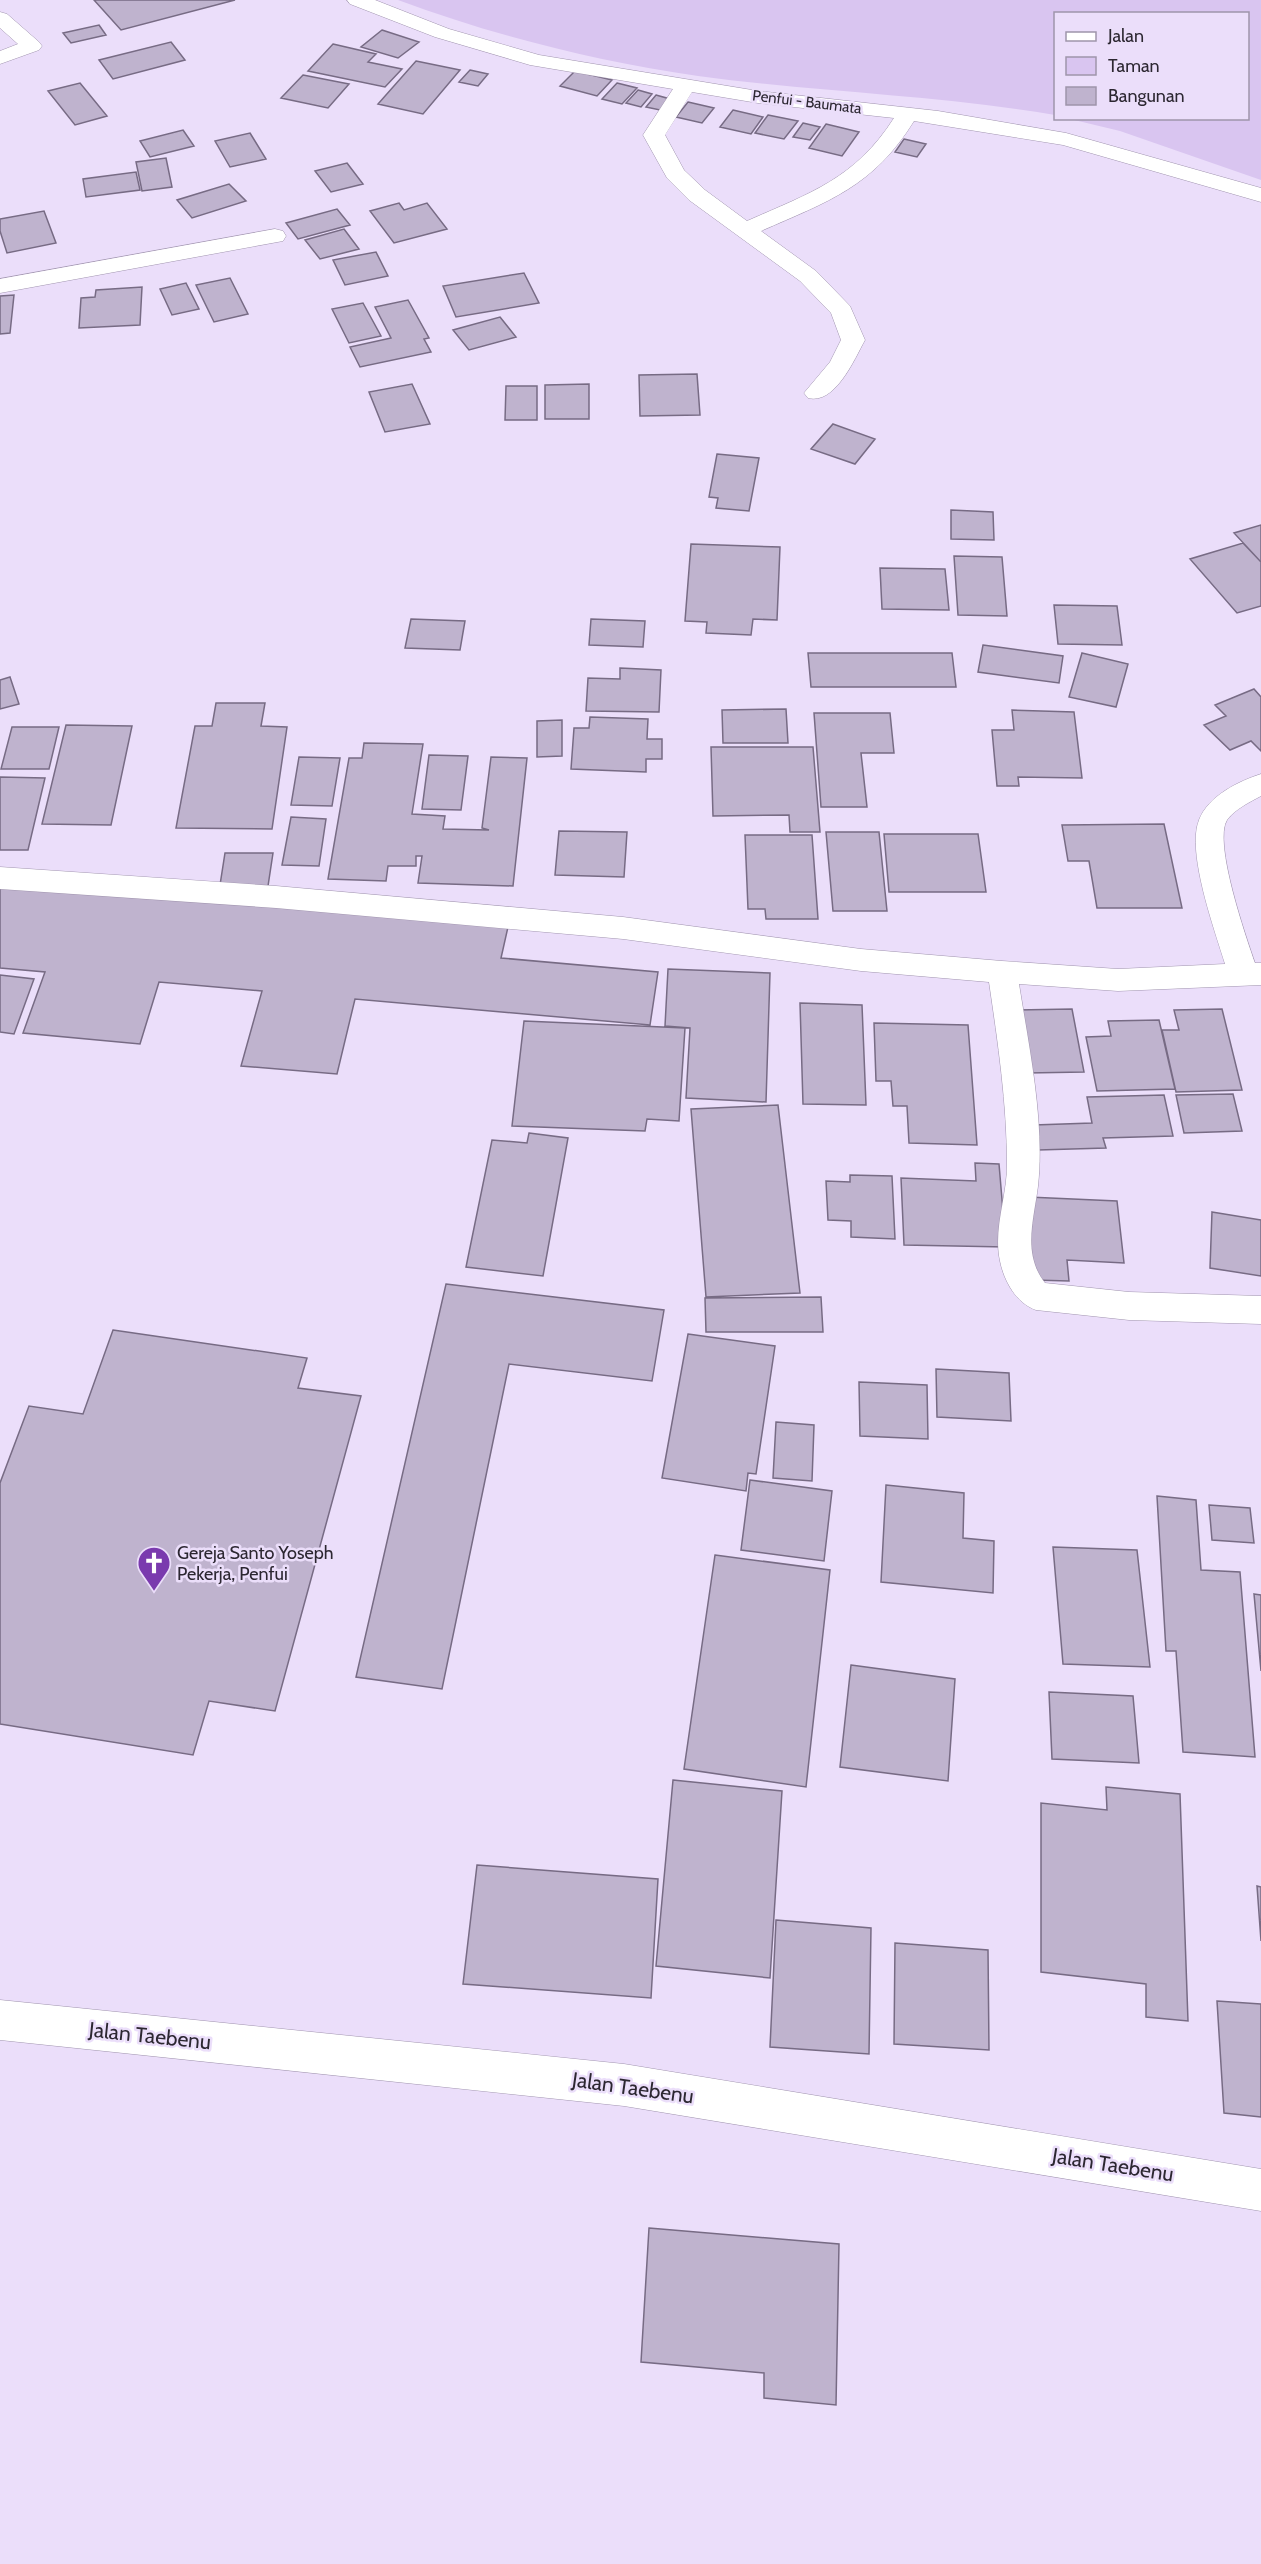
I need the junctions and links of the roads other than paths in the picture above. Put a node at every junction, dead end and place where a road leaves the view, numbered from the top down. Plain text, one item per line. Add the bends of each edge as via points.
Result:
1 (357, 0) edge
2 (0, 18) edge
3 (0, 58) edge
4 (686, 86) junction
5 (908, 114) junction
6 (1261, 195) edge
7 (745, 230) junction
8 (275, 236) dead end
9 (0, 286) edge
10 (816, 393) dead end
11 (1261, 784) edge
12 (0, 878) edge
13 (1002, 972) junction
14 (1252, 975) edge
15 (1261, 1310) edge
16 (0, 2020) edge
17 (1261, 2190) edge

1 - 4 street, Penfui - Baumata via 442,33 537,61
2 - 3 street via 32,46
4 - 5 street, Penfui - Baumata
4 - 7 street via 654,135 675,173 697,195
5 - 6 street, Penfui - Baumata via 1066,139
5 - 7 street via 886,148 838,188
7 - 10 street via 808,276 842,311 853,340 840,365
8 - 9 street
11 - 14 street via 1223,805 1211,821 1208,844
12 - 13 street via 276,897 623,928 861,960
13 - 14 street via 1118,980
13 - 15 street via 1018,1080 1024,1168 1016,1211 1015,1252 1020,1277 1036,1296 1129,1306
16 - 17 street, Jalan Taebenu via 624,2085

